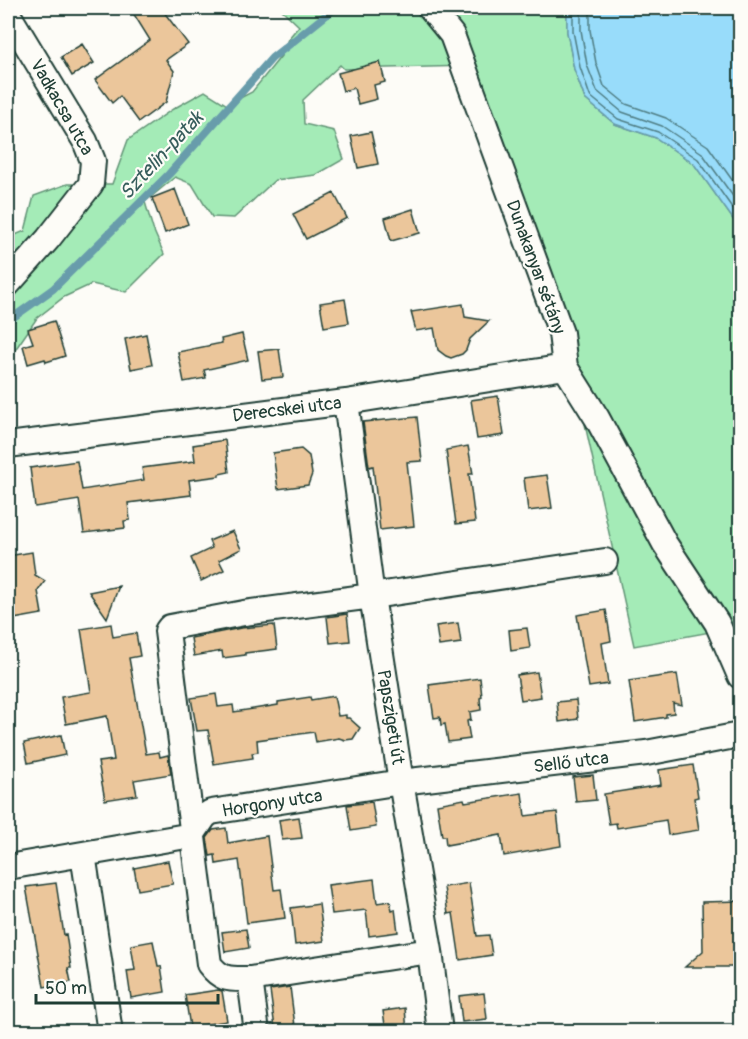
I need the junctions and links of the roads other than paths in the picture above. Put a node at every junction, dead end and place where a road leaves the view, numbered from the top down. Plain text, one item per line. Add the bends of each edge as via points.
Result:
1 (430, 8) edge
2 (8, 14) edge
3 (8, 284) edge
4 (565, 367) junction
5 (346, 402) junction
6 (8, 445) edge
7 (605, 561) dead end
8 (372, 596) junction
9 (741, 676) edge
10 (741, 735) edge
11 (401, 782) junction
12 (192, 836) junction
13 (83, 854) junction
14 (8, 867) edge
15 (430, 951) junction
16 (250, 979) junction
17 (110, 1032) edge
18 (257, 1032) edge
19 (440, 1032) edge

1 - 4 street, Dunakanyar sétány via 452,35 561,333
2 - 3 street, Vadkacsa utca via 85,141 93,161 92,184
4 - 5 street, Derecskei utca
4 - 9 street, Dunakanyar sétány via 665,544 717,622
5 - 6 street, Derecskei utca
5 - 8 street, Papszigeti út
7 - 8 street
8 - 11 street, Papszigeti út
8 - 12 street via 170,627 167,632
10 - 11 street, Sellő utca via 646,753
11 - 12 street, Horgony utca via 211,812
11 - 15 street, Papszigeti út
12 - 13 street
12 - 16 street via 209,964 225,979
13 - 14 street
13 - 17 street
15 - 16 street
15 - 19 street, Papszigeti út
16 - 18 street

